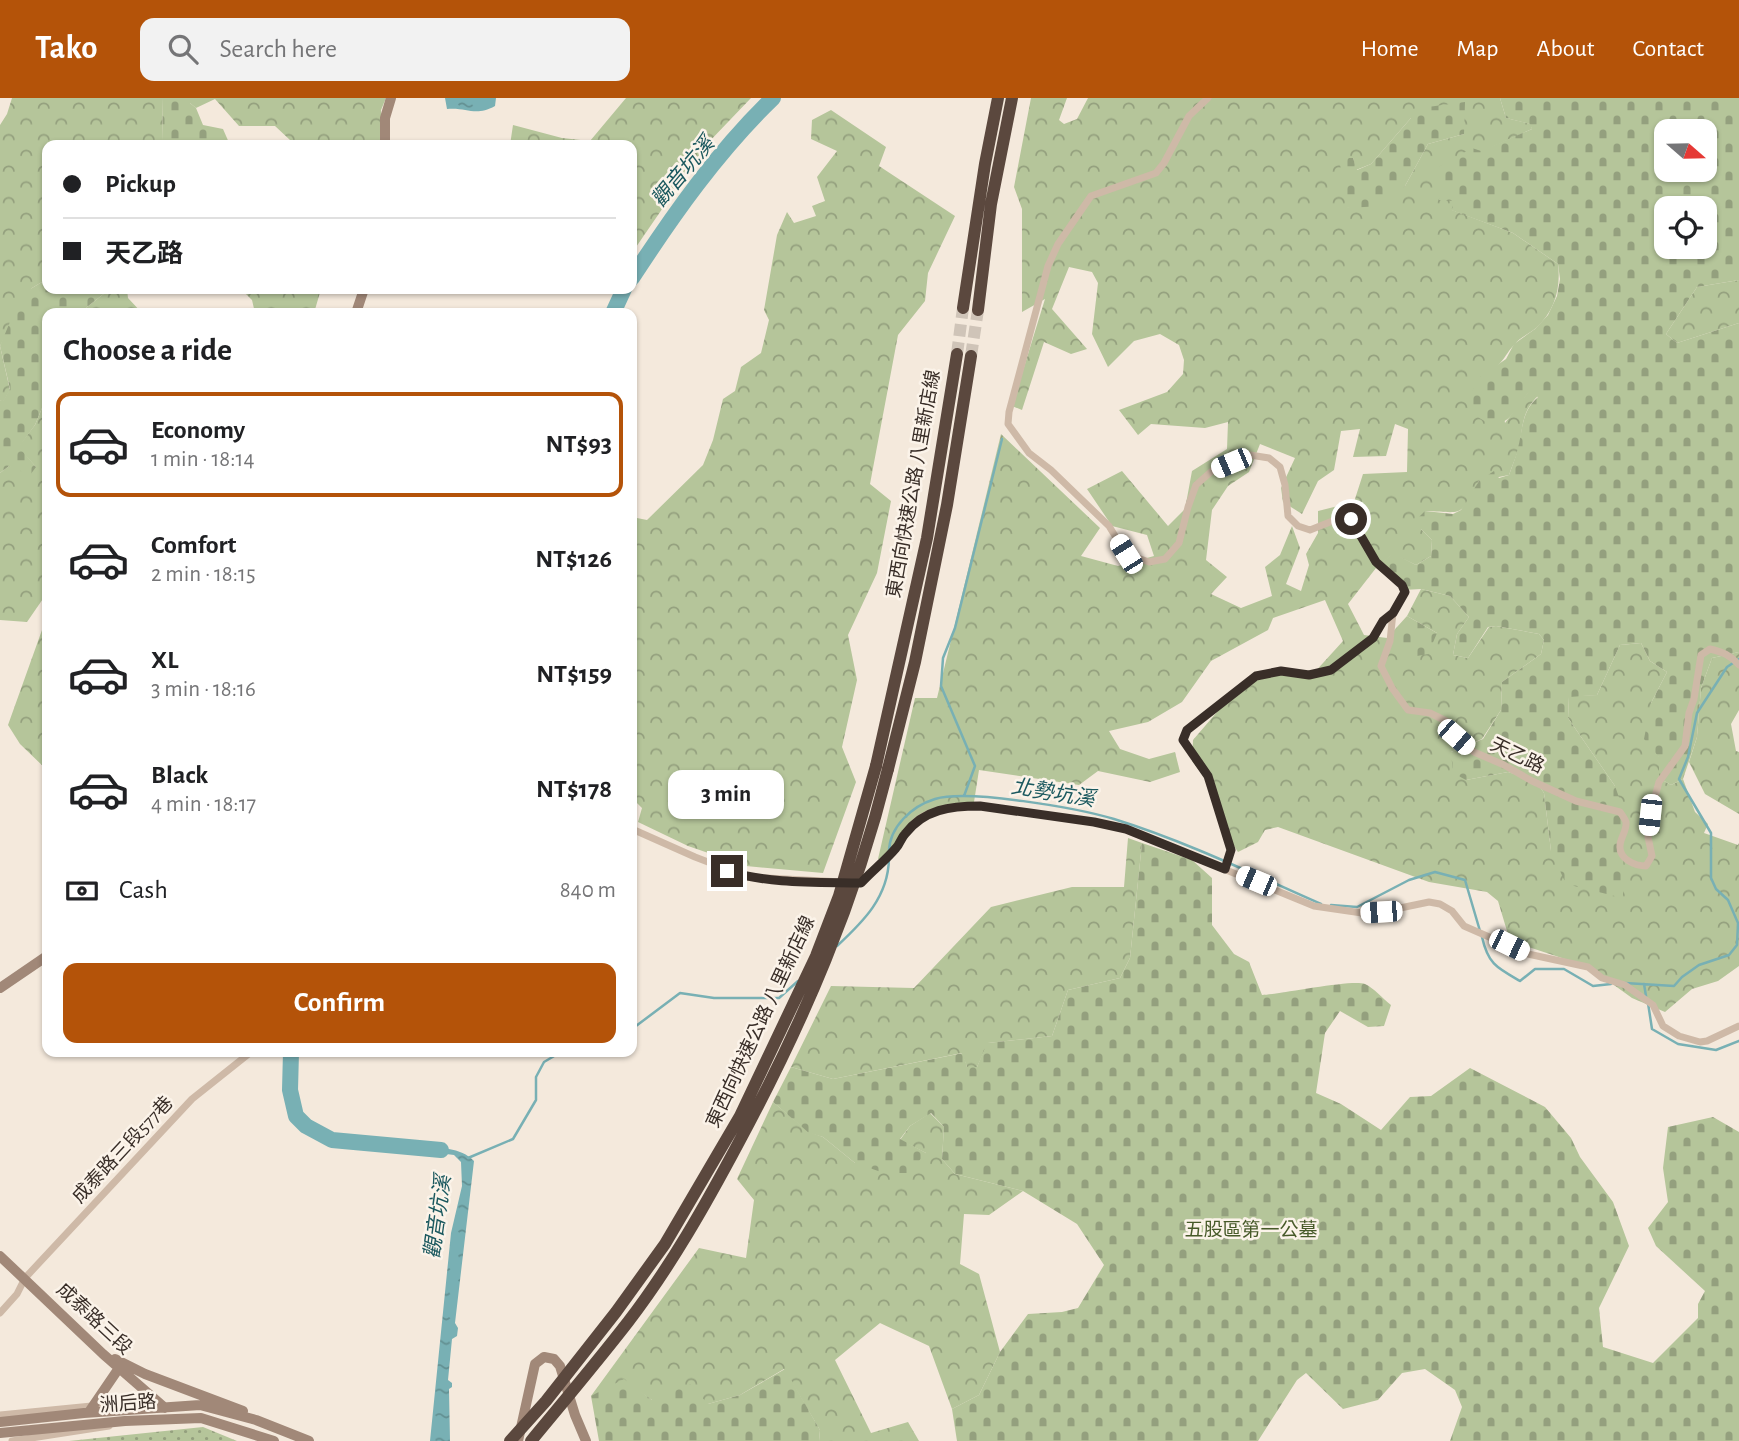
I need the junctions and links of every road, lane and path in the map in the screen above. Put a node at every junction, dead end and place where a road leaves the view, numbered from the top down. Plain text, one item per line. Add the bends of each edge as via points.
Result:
1 (391, 98) edge
2 (998, 98) edge
3 (1012, 98) edge
4 (1208, 98) edge
5 (385, 140) edge
6 (985, 203) junction
7 (963, 308) tunnel mouth
8 (978, 310) tunnel mouth
9 (957, 354) tunnel mouth
10 (971, 356) tunnel mouth
11 (1393, 613) junction
12 (1739, 665) edge
13 (882, 767) junction
14 (637, 830) edge
15 (1225, 869) junction
16 (42, 959) edge
17 (0, 988) edge
18 (1739, 1027) edge
19 (245, 1057) edge
20 (0, 1256) edge
21 (25, 1278) junction
22 (0, 1313) edge
23 (103, 1354) junction
24 (120, 1368) junction
25 (164, 1406) junction
26 (88, 1414) junction
27 (0, 1415) edge
28 (124, 1415) junction
29 (173, 1418) junction
30 (0, 1422) edge
31 (0, 1433) edge
32 (290, 1433) junction
33 (12, 1441) edge
34 (274, 1441) edge
35 (309, 1441) edge
36 (510, 1441) edge
37 (518, 1441) edge
38 (531, 1441) edge
39 (586, 1441) edge

1 - 5 main road
2 - 6 highway
3 - 6 highway
4 - 11 street via 1189,116 1156,173 1091,196 1069,226 1048,266 1009,424 1030,453 1109,526 1126,554 1149,562 1165,559 1178,543 1196,485 1213,470 1250,455 1269,458 1280,467 1288,516 1298,526 1310,530 1351,519 1376,562 1402,585 1405,592
6 - 7 highway
6 - 8 highway
9 - 13 highway, 東西向快速公路 八里新店線
10 - 13 highway, 東西向快速公路 八里新店線 via 945,518 915,662
11 - 12 street, 天乙路 via 1381,666 1408,710 1448,722 1456,737 1474,752 1532,781 1576,801 1620,812 1626,825 1621,853 1639,866 1646,866 1653,856 1648,837 1659,782 1688,738 1701,655 1710,649 1723,652
11 - 15 street via 1373,638 1331,670 1256,676 1187,730 1183,740 1208,776 1231,850
13 - 36 highway, 東西向快速公路 八里新店線, bridge via 816,956 701,1187 616,1312
13 - 38 highway, 東西向快速公路 八里新店線, bridge via 872,834 844,917 750,1122 680,1246 629,1321
14 - 15 street via 747,877 861,883 916,821 939,810 980,806 1126,829
15 - 18 street via 1302,902 1334,910 1381,912 1440,904 1464,926 1528,954 1588,967 1602,978 1625,985 1653,1005 1663,1026 1679,1036 1707,1041
16 - 17 main road
19 - 21 street, 成泰路三段577巷 via 192,1100
20 - 21 main road, 成泰路三段
21 - 22 street, 成泰路三段577巷
21 - 23 main road, 成泰路三段
23 - 24 main road, 成泰路三段
23 - 32 main road
24 - 25 main road, 成泰路三段
24 - 26 main road
25 - 28 main road, 洲后路
25 - 29 main road, 成泰路三段
25 - 32 main road via 200,1405
26 - 27 street
26 - 28 main road, 洲后路
26 - 28 street via 112,1404
26 - 30 main road
26 - 31 main road
28 - 29 main road, 洲后路
28 - 33 street via 102,1428
29 - 34 main road via 201,1418
32 - 35 main road
37 - 39 main road via 535,1364 544,1357 560,1366

